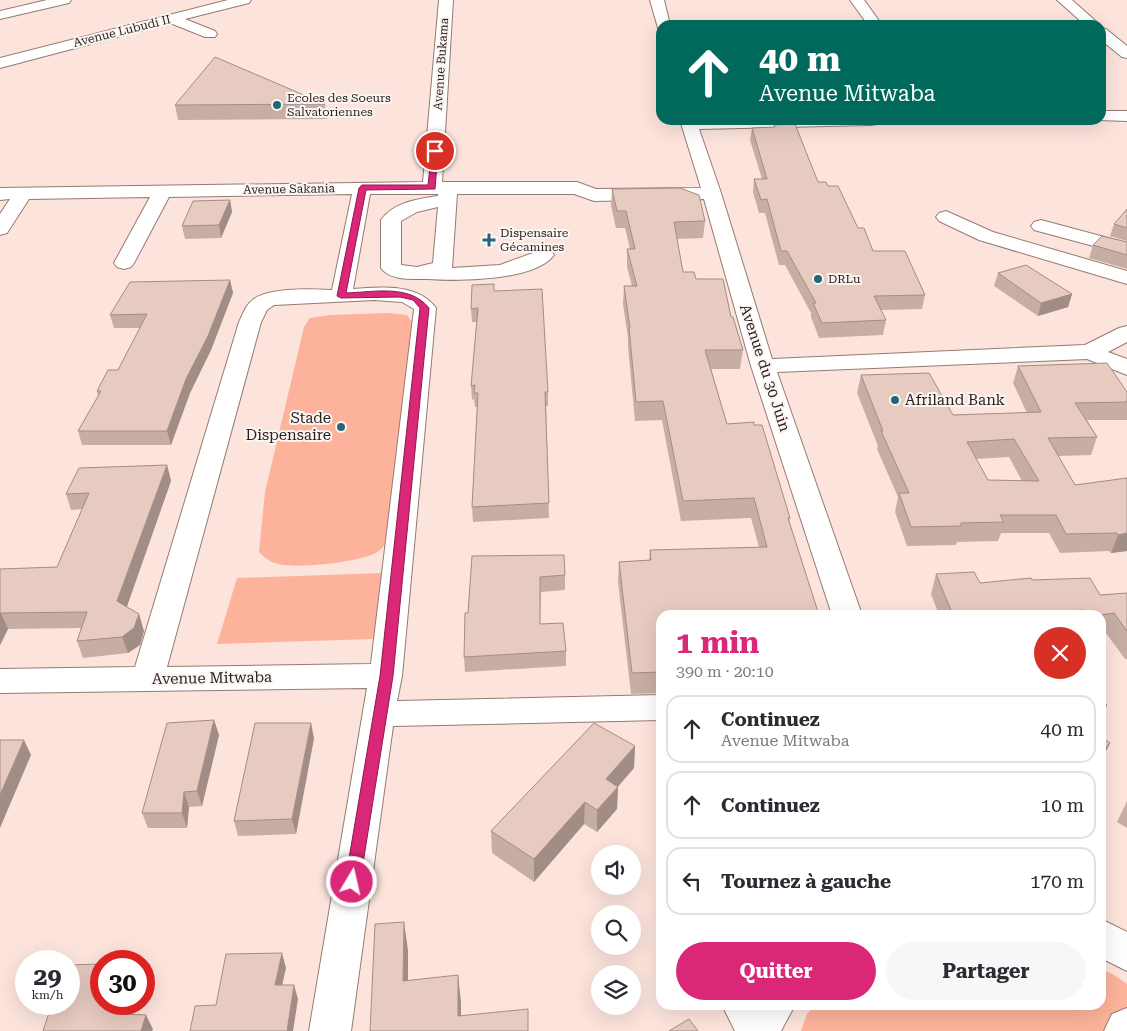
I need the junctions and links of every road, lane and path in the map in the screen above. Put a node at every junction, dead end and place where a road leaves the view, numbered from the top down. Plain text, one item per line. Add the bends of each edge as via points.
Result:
1 (64, 0) edge
2 (244, 0) edge
3 (657, 0) edge
4 (857, 0) edge
5 (1064, 0) edge
6 (216, 3) edge
7 (442, 3) edge
8 (0, 15) edge
9 (171, 19) junction
10 (662, 20) edge
11 (871, 20) edge
12 (1087, 20) edge
13 (210, 34) dead end
14 (1106, 36) edge
15 (1127, 54) edge
16 (0, 63) edge
17 (1106, 116) edge
18 (1127, 116) edge
19 (689, 125) edge
20 (709, 185) junction
21 (362, 188) junction
22 (163, 191) junction
23 (443, 192) junction
24 (0, 194) edge
25 (23, 194) junction
26 (946, 217) dead end
27 (1041, 226) dead end
28 (0, 229) edge
29 (1127, 249) edge
30 (544, 255) dead end
31 (124, 263) dead end
32 (428, 273) junction
33 (1127, 278) edge
34 (341, 296) junction
35 (1127, 333) edge
36 (1090, 352) junction
37 (763, 366) junction
38 (1127, 368) edge
39 (845, 610) edge
40 (386, 676) junction
41 (147, 680) junction
42 (0, 682) edge
43 (656, 708) edge
44 (378, 714) junction
45 (1106, 940) edge
46 (1127, 953) edge
47 (745, 1010) edge
48 (773, 1010) edge
49 (330, 1031) edge
50 (758, 1031) edge

1 - 8 main road
2 - 6 main road, Avenue Lubudi II
3 - 10 main road
4 - 11 main road
5 - 12 main road
6 - 9 main road, Avenue Lubudi II
7 - 23 main road, Avenue Bukama
9 - 13 main road
9 - 16 main road, Avenue Lubudi II
14 - 15 main road
17 - 18 main road
19 - 20 main road, Avenue du 30 Juin
20 - 23 main road, Avenue Sakania via 594,195 577,188
20 - 37 main road, Avenue du 30 Juin
21 - 22 main road, Avenue Sakania
21 - 23 main road, Avenue Sakania
21 - 34 main road
22 - 25 main road, Avenue Sakania
22 - 31 main road
23 - 32 main road, Avenue Bukama via 445,261 443,266
23 - 32 main road via 397,214 392,220 391,268 400,272
24 - 25 main road, Avenue Sakania
25 - 28 main road
26 - 33 main road via 986,236
27 - 29 main road
30 - 32 main road via 522,265 498,270
34 - 40 main road via 400,294 416,298 425,308
34 - 41 main road via 262,302 250,322
35 - 36 main road
36 - 37 main road
36 - 38 main road
37 - 39 main road, Avenue du 30 Juin
40 - 41 main road, Avenue Mitwaba
40 - 44 main road
41 - 42 main road, Avenue Mitwaba
43 - 44 main road
44 - 49 main road
45 - 46 main road
47 - 50 main road
48 - 50 main road

